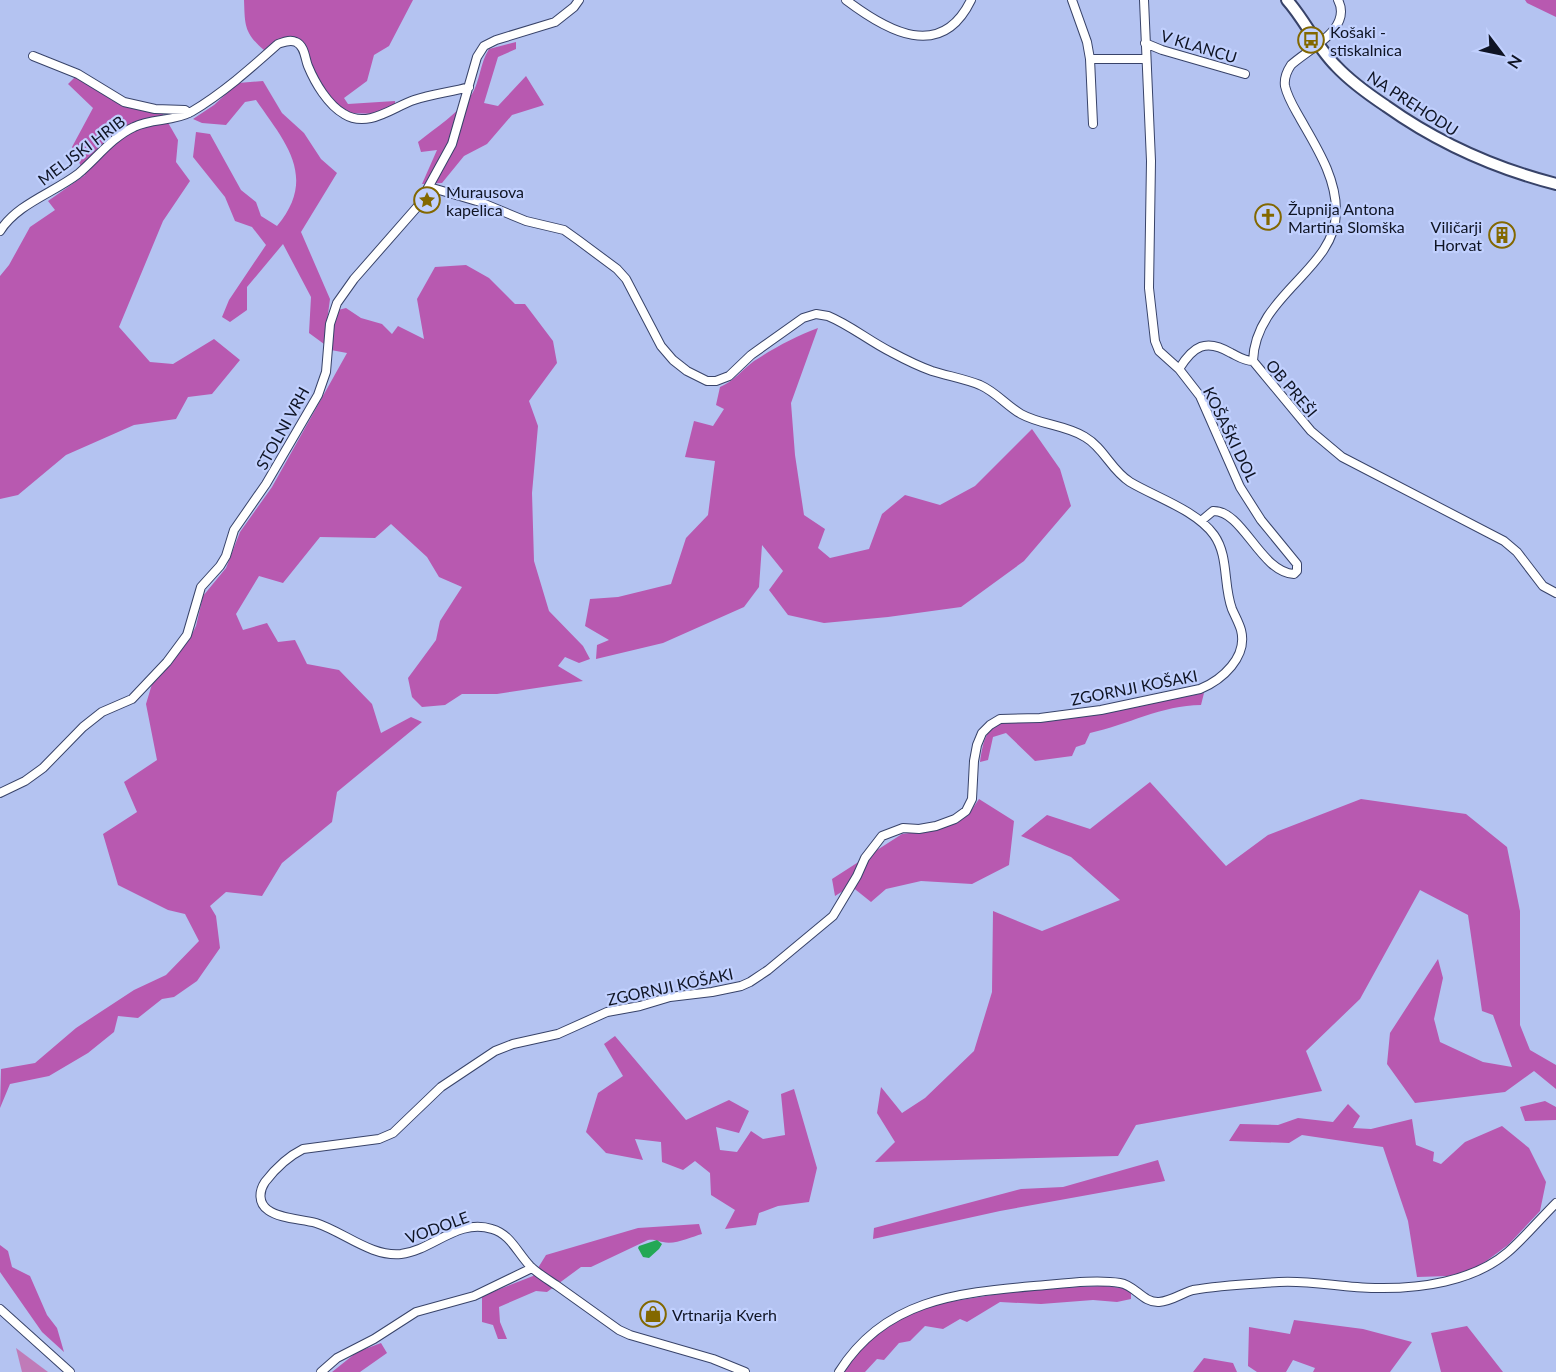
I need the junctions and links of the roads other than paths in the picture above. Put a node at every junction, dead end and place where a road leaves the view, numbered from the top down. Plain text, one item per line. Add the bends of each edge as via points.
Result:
1 (579, 0) edge
2 (846, 0) edge
3 (971, 0) edge
4 (1072, 0) edge
5 (1144, 0) edge
6 (1287, 0) edge
7 (1338, 0) edge
8 (1145, 43) junction
9 (1317, 44) junction
10 (33, 56) dead end
11 (1090, 58) junction
12 (1146, 59) junction
13 (1245, 75) dead end
14 (469, 87) junction
15 (189, 113) junction
16 (1093, 124) dead end
17 (1556, 184) edge
18 (429, 187) junction
19 (0, 231) edge
20 (1253, 361) junction
21 (1179, 369) junction
22 (1201, 521) junction
23 (1556, 592) edge
24 (0, 793) edge
25 (412, 1114) joint
26 (1556, 1203) edge
27 (532, 1268) junction
28 (0, 1309) edge
29 (70, 1372) edge
30 (321, 1372) edge
31 (745, 1372) edge
32 (839, 1372) edge

1 - 14 street, STOLNI VRH via 555,22 484,46
2 - 3 street via 901,33 919,37 947,30 961,18
4 - 11 street
5 - 8 street, KOŠAŠKI DOL
6 - 9 street, NA PREHODU
7 - 9 street, OB PREŠI via 1340,22
8 - 12 street, KOŠAŠKI DOL
8 - 13 street, V KLANCU
9 - 17 street, NA PREHODU via 1355,84 1416,127 1474,157
9 - 20 street, OB PREŠI via 1291,65 1284,84 1331,178 1336,197 1334,229 1321,254 1285,292 1266,320
10 - 15 street, MELJSKI HRIB via 78,74 124,102
11 - 12 street
11 - 16 street
12 - 21 street, KOŠAŠKI DOL via 1151,161 1150,306 1159,351
14 - 15 street, MELJSKI HRIB via 414,100 378,117 345,115 316,82 302,48 297,42 287,41
14 - 18 street, STOLNI VRH via 452,144
15 - 19 street, MELJSKI HRIB via 146,121 131,128 78,174 12,216
18 - 22 street, ZGORNJI KOŠAKI via 564,230 617,269 635,294 661,346 699,379 723,380 803,318 828,316 906,360 981,385 1022,414 1086,438 1130,482
18 - 24 street, STOLNI VRH via 418,206 337,303 330,324 326,372 318,395 234,530 226,556 201,586 191,626 178,647 132,699 102,712 43,768 25,782
20 - 21 street via 1221,347 1204,345 1189,353
20 - 23 street, OB PREŠI via 1304,423 1332,450 1504,541 1543,586
21 - 22 street, KOŠAŠKI DOL via 1200,396 1240,487 1297,564 1297,571 1289,574 1279,568 1221,511 1213,511
22 - 25 street, ZGORNJI KOŠAKI via 1221,548 1226,586 1242,640 1228,671 1216,682 1101,710 1000,719 982,733 977,745 972,799 966,811 936,826 903,828 882,836 865,858 833,916 768,970 741,986 607,1012 558,1034 495,1051 441,1087
25 - 27 street, VODOLE via 393,1133 379,1138 294,1154 261,1188 260,1197 266,1209 319,1224 384,1253 405,1254 473,1226 488,1227 510,1239
26 - 32 street via 1500,1258 1444,1282 1376,1288 1283,1282 1197,1290 1157,1302 1131,1285 1118,1282 974,1293 929,1302 901,1314 861,1341
27 - 30 street via 474,1296 416,1312 337,1358
27 - 31 street via 630,1335
28 - 29 street

